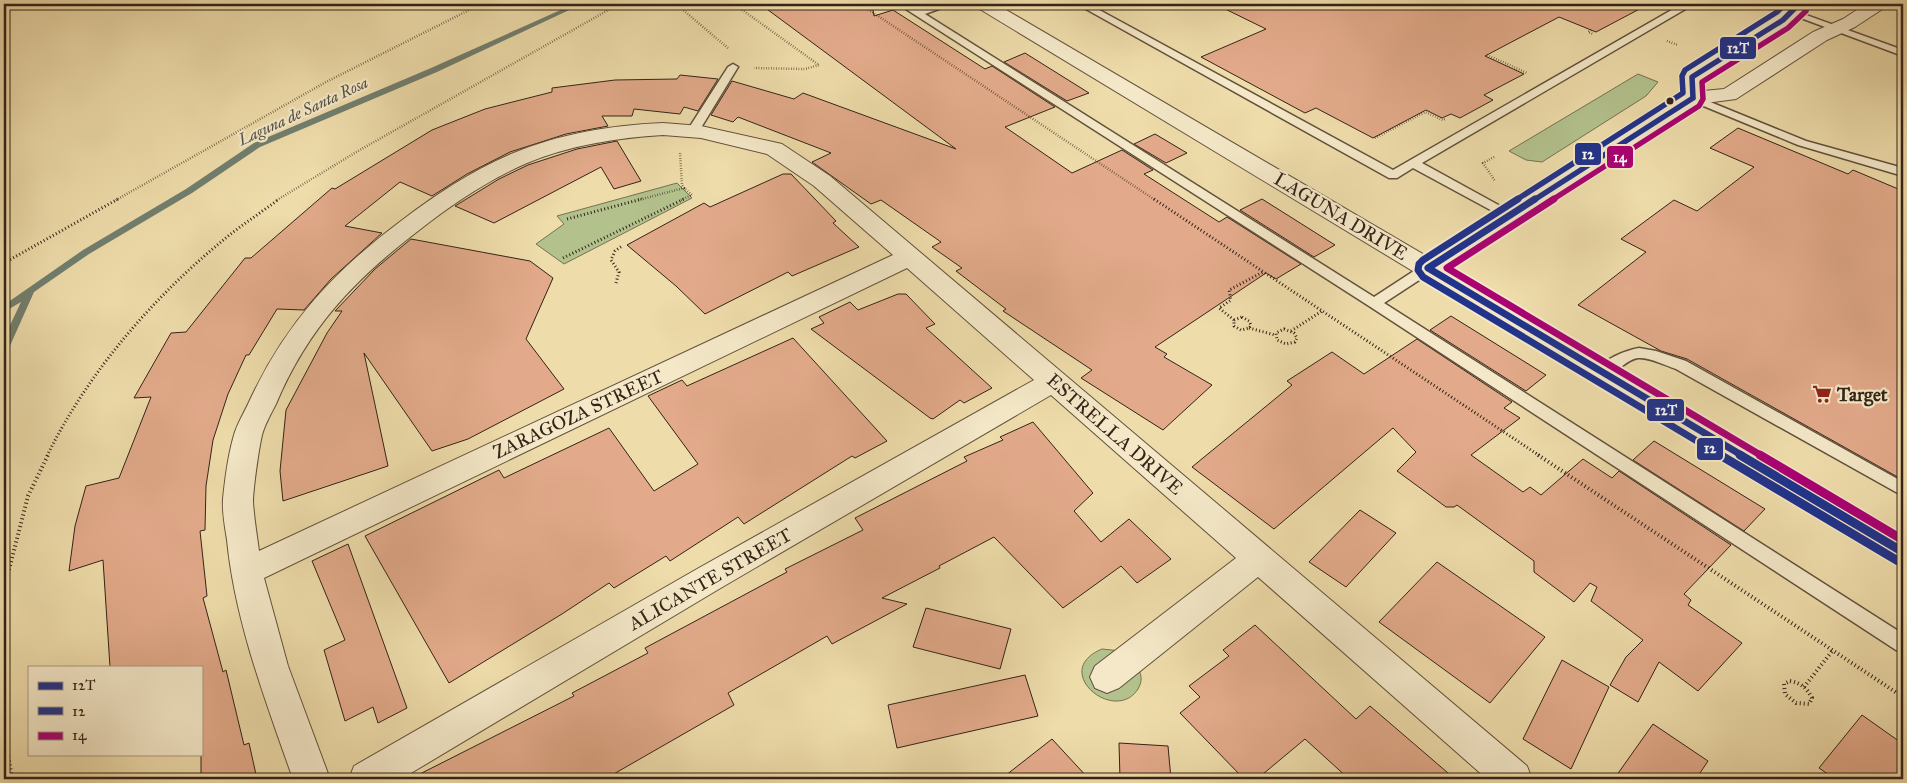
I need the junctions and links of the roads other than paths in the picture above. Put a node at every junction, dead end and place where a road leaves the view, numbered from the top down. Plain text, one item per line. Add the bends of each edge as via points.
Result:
1 (903, 4) edge
2 (944, 4) edge
3 (984, 4) edge
4 (1689, 4) edge
5 (1768, 4) edge
6 (1878, 4) edge
7 (1089, 8) dead end
8 (1795, 8) edge
9 (918, 13) junction
10 (1836, 29) junction
11 (1903, 53) edge
12 (733, 67) road end
13 (1694, 98) junction
14 (688, 140) junction
15 (1412, 163) junction
16 (1903, 172) edge
17 (1509, 216) junction
18 (909, 257) junction
19 (1428, 268) junction
20 (1374, 303) junction
21 (1602, 373) junction
22 (1054, 381) junction
23 (1903, 490) edge
24 (1903, 552) edge
25 (1259, 558) junction
26 (246, 572) junction
27 (1903, 644) edge
28 (1107, 677) dead end
29 (311, 779) edge
30 (367, 779) edge
31 (1514, 779) edge

1 - 9 lane
2 - 9 lane
3 - 19 street, LAGUNA DRIVE
4 - 15 lane
5 - 8 lane
6 - 10 street
7 - 15 lane via 1393,175
8 - 10 lane
8 - 13 street via 1783,20 1692,77
9 - 20 lane
10 - 11 lane
10 - 13 street via 1729,95
12 - 14 lane
13 - 16 lane via 1802,143
13 - 17 street
14 - 18 street, ESTRELLA DRIVE via 774,149 822,182
14 - 26 street, ESTRELLA DRIVE via 663,129 625,130 587,137 520,158 431,209 370,256 333,293 302,331 272,381 248,435 238,501
15 - 17 lane
17 - 19 street
18 - 22 street, ESTRELLA DRIVE
18 - 26 street, ZARAGOZA STREET
19 - 20 lane
19 - 21 street, LAGUNA DRIVE
20 - 27 lane
21 - 23 lane via 1626,355 1642,352 1680,365
21 - 24 street, LAGUNA DRIVE
22 - 25 street, ESTRELLA DRIVE
22 - 30 street, ALICANTE STREET
25 - 28 street
25 - 31 street, ESTRELLA DRIVE
26 - 29 street, ESTRELLA DRIVE via 271,666

